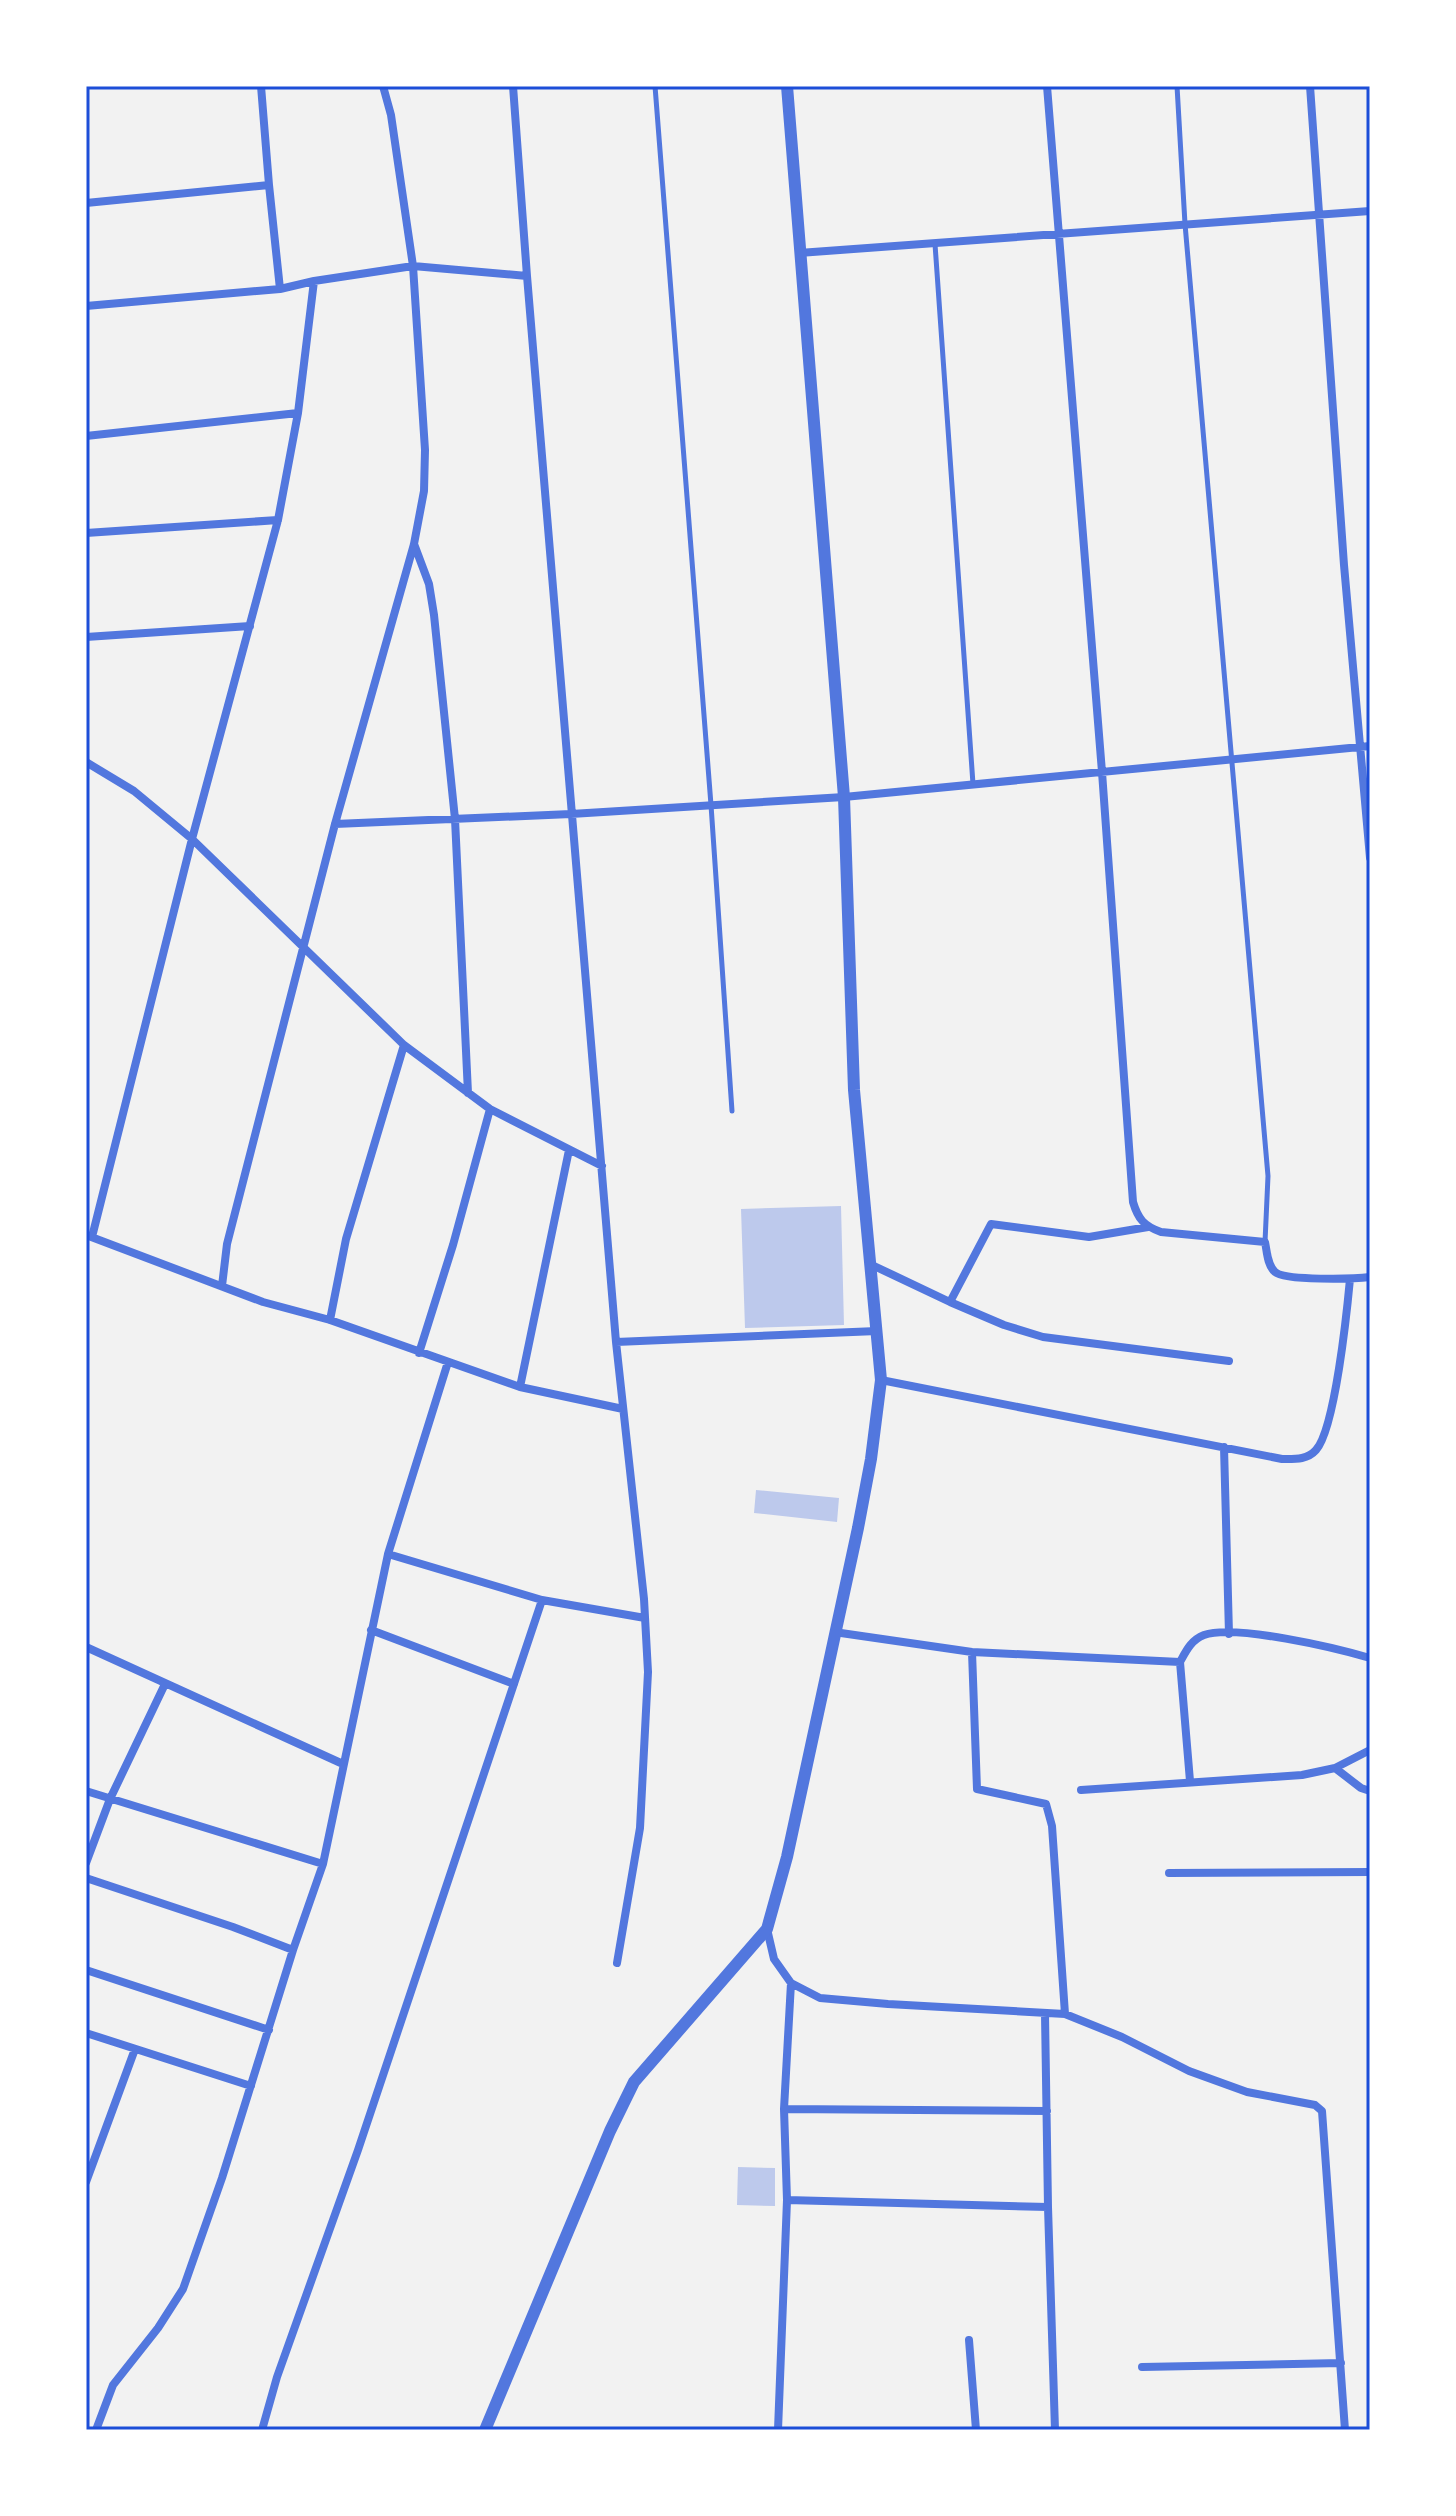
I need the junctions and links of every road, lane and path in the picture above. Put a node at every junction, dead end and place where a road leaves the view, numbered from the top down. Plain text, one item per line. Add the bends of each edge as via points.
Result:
1 (261, 86) edge
2 (383, 86) edge
3 (513, 86) edge
4 (655, 86) edge
5 (787, 86) edge
6 (1047, 86) edge
7 (1177, 86) edge
8 (1310, 86) edge
9 (269, 185) junction
10 (86, 203) edge
11 (1370, 211) edge
12 (1318, 214) junction
13 (1185, 224) junction
14 (1058, 234) junction
15 (935, 243) junction
16 (799, 253) junction
17 (413, 266) junction
18 (527, 276) junction
19 (314, 281) junction
20 (280, 289) junction
21 (86, 306) edge
22 (298, 413) junction
23 (86, 436) edge
24 (278, 520) junction
25 (86, 533) edge
26 (414, 544) junction
27 (250, 626) junction
28 (86, 637) edge
29 (1370, 746) edge
30 (1359, 747) junction
31 (1232, 760) junction
32 (86, 762) edge
33 (1102, 772) junction
34 (973, 785) junction
35 (844, 797) junction
36 (711, 805) junction
37 (571, 814) junction
38 (455, 819) junction
39 (335, 824) junction
40 (192, 839) junction
41 (1370, 858) edge
42 (304, 949) junction
43 (404, 1045) junction
44 (468, 1093) junction
45 (490, 1109) junction
46 (732, 1111) dead end
47 (569, 1150) junction
48 (602, 1166) junction
49 (1148, 1227) junction
50 (89, 1236) edge
51 (1265, 1242) junction
52 (872, 1265) junction
53 (1370, 1277) edge
54 (1350, 1279) junction
55 (222, 1286) junction
56 (950, 1302) junction
57 (330, 1320) junction
58 (877, 1331) junction
59 (616, 1342) junction
60 (419, 1353) junction
61 (1229, 1361) dead end
62 (448, 1362) junction
63 (881, 1380) junction
64 (520, 1387) junction
65 (623, 1409) junction
66 (1224, 1447) junction
67 (388, 1554) junction
68 (542, 1600) junction
69 (645, 1618) junction
70 (371, 1630) junction
71 (834, 1632) junction
72 (1229, 1634) junction
73 (86, 1647) edge
74 (972, 1652) junction
75 (1370, 1658) edge
76 (1180, 1662) junction
77 (165, 1684) junction
78 (514, 1684) junction
79 (1370, 1750) edge
80 (343, 1764) junction
81 (1335, 1768) junction
82 (1190, 1781) junction
83 (1081, 1790) dead end
84 (86, 1791) edge
85 (1370, 1791) edge
86 (110, 1799) junction
87 (86, 1863) edge
88 (323, 1864) junction
89 (1370, 1872) edge
90 (1169, 1873) dead end
91 (86, 1878) edge
92 (767, 1929) junction
93 (293, 1950) junction
94 (617, 1963) dead end
95 (86, 1970) edge
96 (791, 1983) junction
97 (1045, 2014) junction
98 (1065, 2014) junction
99 (269, 2030) junction
100 (86, 2033) edge
101 (135, 2049) junction
102 (251, 2086) junction
103 (784, 2109) junction
104 (1047, 2111) junction
105 (86, 2182) edge
106 (787, 2200) junction
107 (1048, 2207) junction
108 (969, 2340) dead end
109 (1341, 2363) junction
110 (1142, 2367) dead end
111 (96, 2430) edge
112 (262, 2430) edge
113 (485, 2430) edge
114 (778, 2430) edge
115 (976, 2430) edge
116 (1055, 2430) edge
117 (1345, 2430) edge

1 - 9 street
2 - 17 street
3 - 18 street
4 - 36 lane
5 - 16 street
6 - 14 street
7 - 13 lane
8 - 12 street
9 - 10 street
9 - 20 street
11 - 12 street
12 - 13 street
12 - 30 street
13 - 14 street
13 - 31 lane
14 - 15 street
14 - 33 street
15 - 16 street
15 - 34 lane
16 - 35 street
17 - 18 street
17 - 19 street
17 - 26 street via 425,450
18 - 37 street
19 - 20 street
19 - 22 street
20 - 21 street
22 - 23 street
22 - 24 street
24 - 25 street
24 - 27 street
26 - 38 street via 434,615
26 - 39 street
27 - 28 street
27 - 40 street
29 - 30 street
30 - 31 street
30 - 41 street
31 - 33 street
31 - 51 lane via 1268,1176
32 - 40 street via 134,791
33 - 34 street
33 - 49 street via 1133,1202
34 - 35 street
35 - 36 street
35 - 52 street via 854,1090
36 - 37 street
36 - 46 lane
37 - 38 street
37 - 48 street
38 - 39 street
38 - 44 street
39 - 42 street
40 - 42 street
40 - 50 street
42 - 43 street
42 - 55 street via 227,1244
43 - 44 street
43 - 57 street via 346,1239
44 - 45 street
45 - 47 street
45 - 60 street
47 - 48 street
47 - 64 street
48 - 59 street
49 - 51 street
49 - 56 street via 1089,1237 991,1224
50 - 55 street
51 - 54 street via 1276,1274
52 - 56 street
52 - 58 street
53 - 54 street
54 - 66 street via 1345,1333 1319,1447 1299,1460
55 - 57 street
56 - 61 street via 1043,1337
57 - 60 street
58 - 59 street
58 - 63 street
59 - 65 street
60 - 62 street
62 - 64 street
62 - 67 street
63 - 66 street
63 - 71 street via 869,1473
64 - 65 street
65 - 69 street
66 - 72 street
67 - 68 street
67 - 70 street
68 - 69 street
68 - 78 street
69 - 94 street via 648,1672 640,1828
70 - 78 street
70 - 80 street
71 - 74 street
71 - 92 street
72 - 75 street via 1302,1642
72 - 76 street via 1205,1635 1189,1645
73 - 77 street
74 - 76 street
74 - 98 street via 977,1789 1046,1804 1052,1826
76 - 82 street
77 - 80 street
77 - 86 street
78 - 112 street
79 - 81 street
80 - 88 street
81 - 82 street via 1302,1775
81 - 85 street
82 - 83 street
84 - 86 street
86 - 87 street
86 - 88 street
88 - 93 street
89 - 90 street
91 - 93 street
92 - 96 street via 774,1959
92 - 113 street via 634,2082
93 - 99 street
95 - 99 street
96 - 97 street via 820,1998
96 - 103 street
97 - 98 street
97 - 104 street
98 - 109 street via 1189,2071 1322,2111
99 - 102 street
100 - 101 street
101 - 102 street
101 - 105 street
102 - 111 street via 183,2289 113,2385
103 - 104 street
103 - 106 street
104 - 107 street
106 - 107 street
106 - 114 street
107 - 116 street
108 - 115 street
109 - 110 street
109 - 117 street

